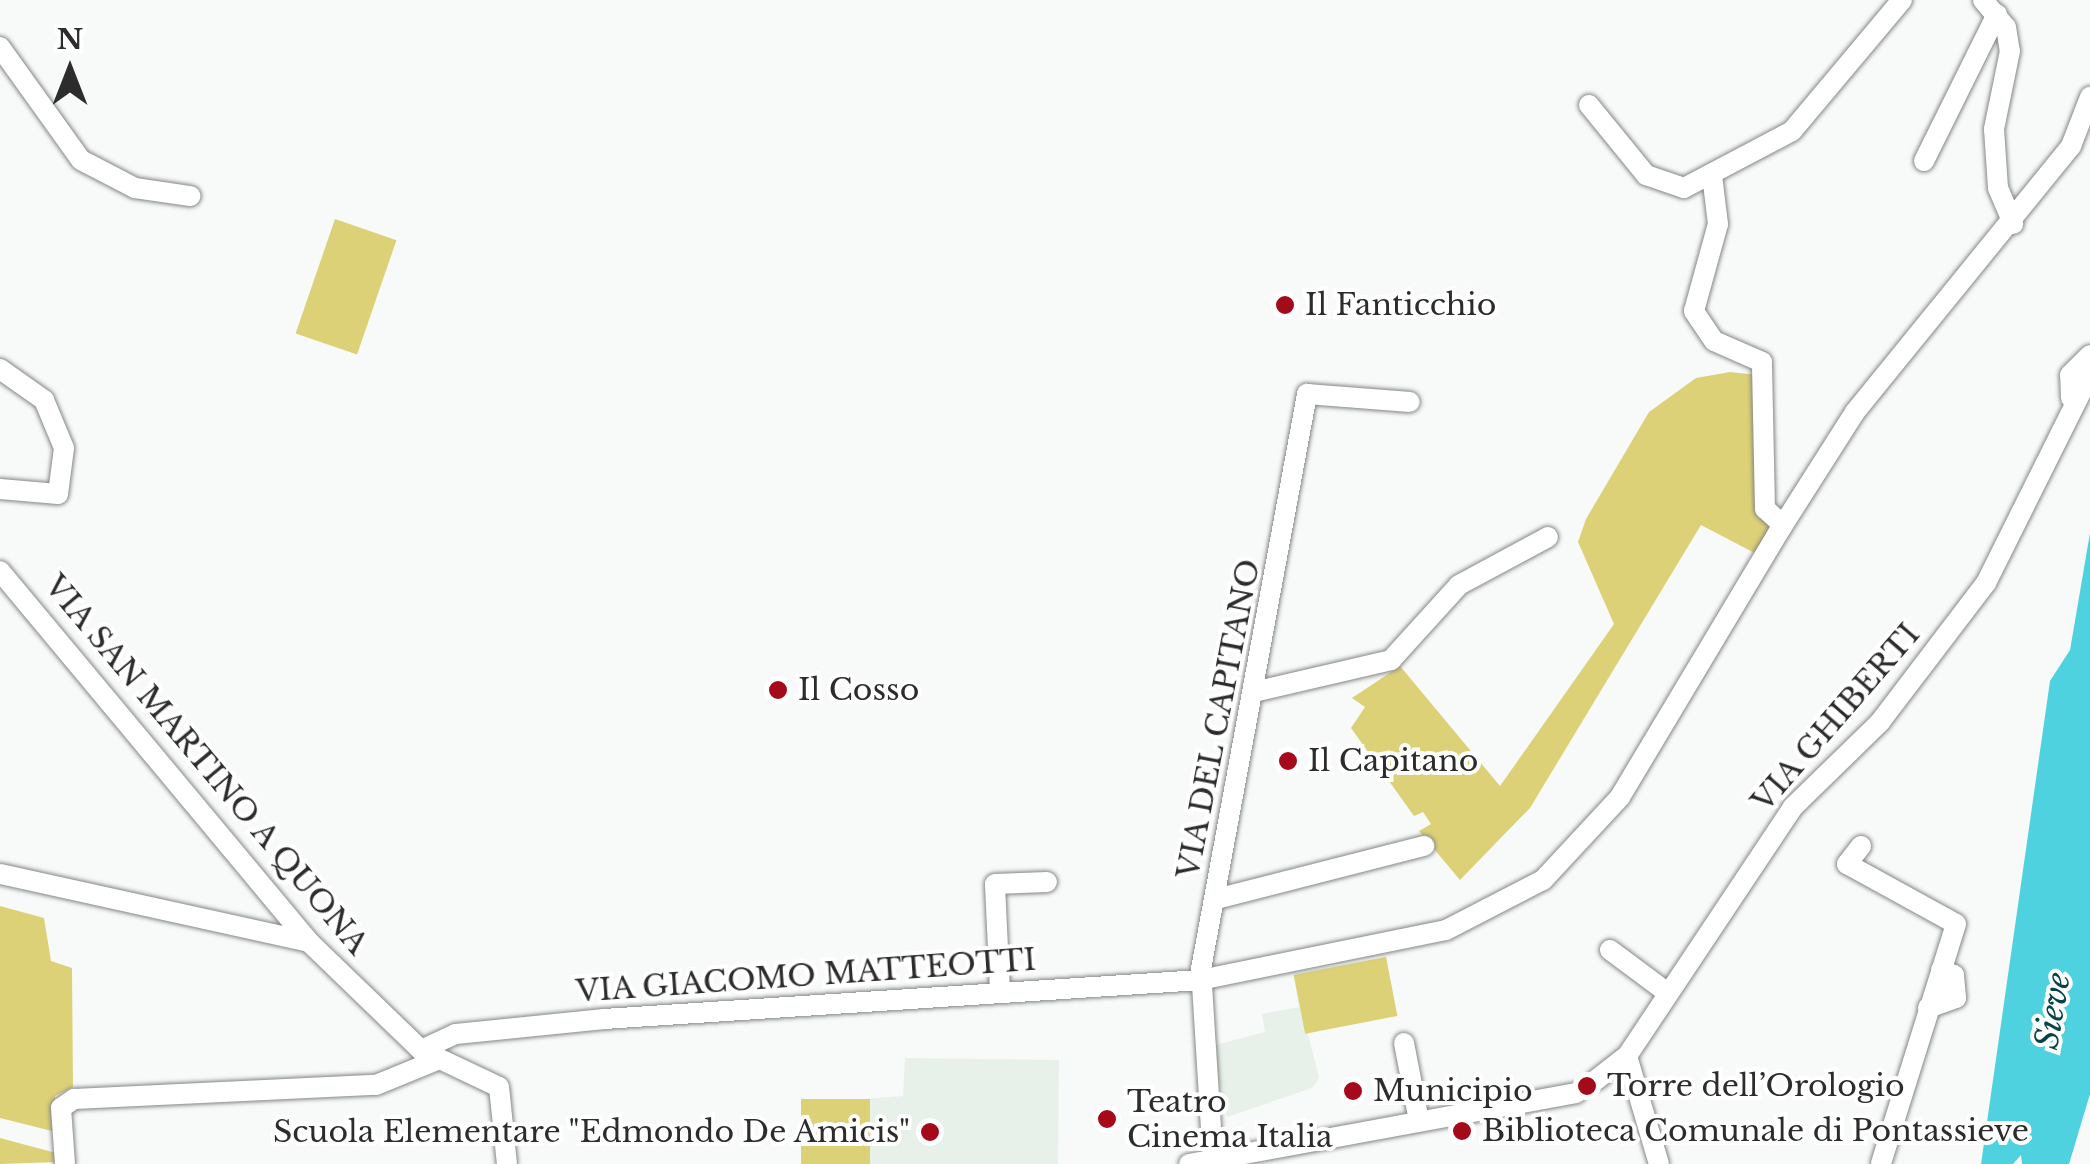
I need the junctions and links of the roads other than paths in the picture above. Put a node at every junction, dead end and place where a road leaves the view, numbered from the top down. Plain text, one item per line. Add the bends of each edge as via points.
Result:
1 (1902, 0) edge
2 (1990, 7) edge
3 (0, 47) edge
4 (2090, 97) edge
5 (1589, 105) dead end
6 (1924, 162) dead end
7 (1712, 174) junction
8 (190, 196) dead end
9 (2013, 224) junction
10 (2090, 355) edge
11 (0, 370) edge
12 (2090, 374) edge
13 (2071, 398) junction
14 (1410, 402) dead end
15 (0, 489) edge
16 (1778, 532) junction
17 (1548, 536) dead end
18 (0, 571) edge
19 (1258, 691) junction
20 (1424, 846) dead end
21 (1861, 846) dead end
22 (0, 874) edge
23 (1047, 882) dead end
24 (1216, 899) junction
25 (309, 942) junction
26 (1610, 950) dead end
27 (1200, 980) junction
28 (1000, 990) junction
29 (1668, 993) junction
30 (1404, 1043) dead end
31 (429, 1055) junction
32 (1627, 1056) junction
33 (1596, 1080) dead end
34 (1577, 1093) dead end
35 (1419, 1121) junction
36 (1654, 1158) edge
37 (1219, 1161) edge
38 (65, 1164) edge
39 (507, 1164) edge
40 (1189, 1164) edge
41 (1881, 1164) edge

1 - 7 street via 1792,132
2 - 6 street
2 - 9 street via 2010,51 1994,129 1998,188
3 - 8 street via 80,160 135,188
4 - 9 street, VIA GIACOMO MATTEOTTI via 2070,146
5 - 7 street via 1664,187
7 - 16 street via 1718,224 1694,311 1714,341 1762,362 1766,509 1783,525
9 - 16 street, VIA GIACOMO MATTEOTTI via 1855,412
10 - 13 street via 2070,375
11 - 15 street via 44,400 64,448 58,494
12 - 13 street, VIA GHIBERTI
13 - 29 street, VIA GHIBERTI via 2024,520 1986,584 1880,722 1793,807
14 - 19 street, VIA DEL CAPITANO via 1307,394
16 - 27 street, VIA GIACOMO MATTEOTTI via 1600,827 1543,880 1446,930
17 - 19 street via 1459,585 1391,660
18 - 25 street, VIA SAN MARTINO A QUONA
19 - 24 street, VIA DEL CAPITANO
20 - 24 street
21 - 41 street via 1848,864 1950,913 1956,924 1941,970 1954,976 1956,998 1928,1008
22 - 25 street
23 - 28 street via 995,884
24 - 27 street, VIA DEL CAPITANO
25 - 31 street, VIA SAN MARTINO A QUONA
26 - 29 street
27 - 28 street, VIA GIACOMO MATTEOTTI
27 - 37 street, VIA DEL CAPITANO
28 - 31 street, VIA GIACOMO MATTEOTTI via 474,1032
29 - 32 street, VIA GHIBERTI
30 - 35 street
31 - 38 street, VIA GIACOMO MATTEOTTI via 376,1085 74,1099 61,1108
31 - 39 street, VIA SAN MARTINO A QUONA via 499,1088
32 - 33 street, VIA GHIBERTI
32 - 36 street
34 - 35 street
35 - 37 street
37 - 40 street

